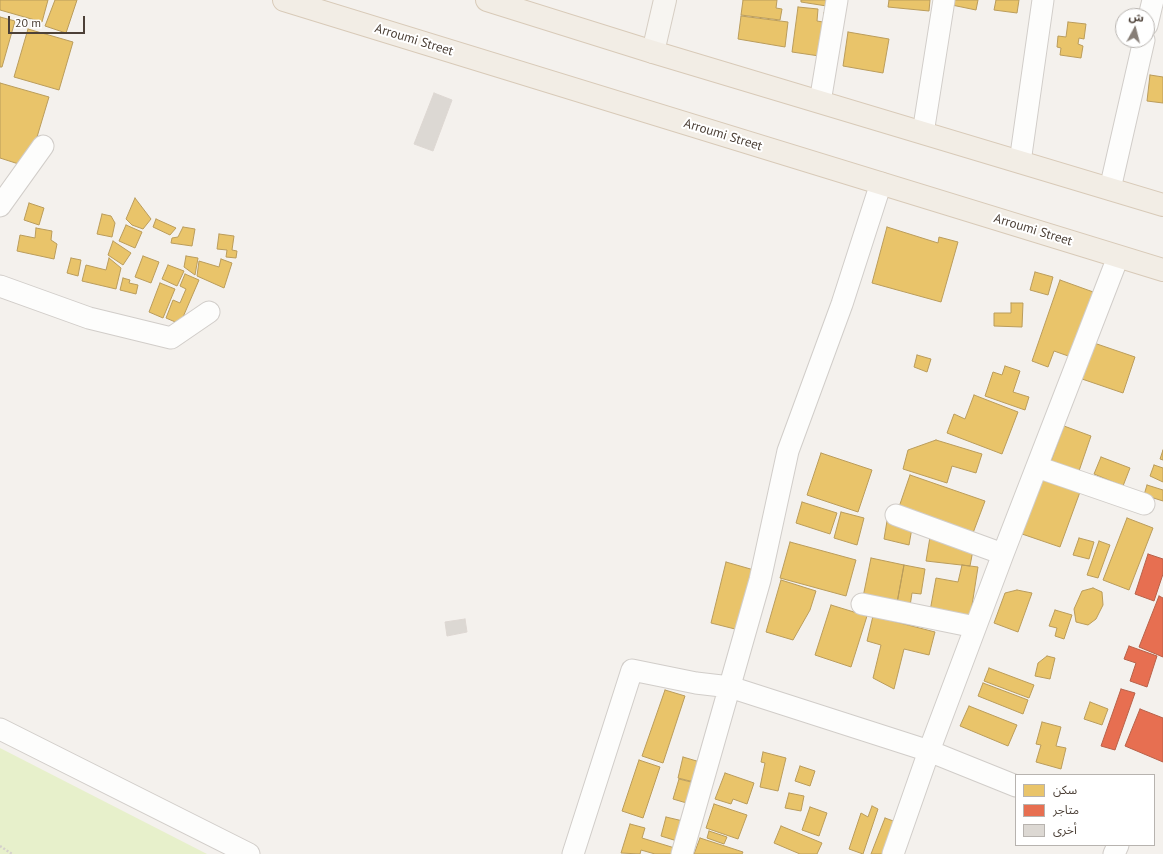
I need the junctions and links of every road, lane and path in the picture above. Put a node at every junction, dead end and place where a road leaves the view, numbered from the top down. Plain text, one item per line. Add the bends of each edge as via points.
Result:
1 (284, 0) edge
2 (487, 0) edge
3 (665, 0) edge
4 (837, 0) edge
5 (944, 0) edge
6 (1043, 0) edge
7 (511, 4) edge
8 (1142, 48) edge
9 (653, 52) junction
10 (820, 102) junction
11 (923, 133) junction
12 (43, 146) dead end
13 (1020, 162) junction
14 (881, 183) junction
15 (1110, 189) junction
16 (1163, 205) edge
17 (0, 206) edge
18 (1118, 257) junction
19 (1163, 270) edge
20 (0, 286) edge
21 (209, 312) dead end
22 (1036, 467) junction
23 (1144, 504) dead end
24 (896, 515) dead end
25 (1003, 554) junction
26 (862, 604) dead end
27 (975, 627) junction
28 (730, 687) junction
29 (0, 730) edge
30 (929, 751) junction
31 (1015, 786) edge
32 (0, 846) edge
33 (12, 854) edge
34 (249, 854) edge
35 (573, 854) edge
36 (682, 854) edge
37 (892, 854) edge

1 - 14 main road, Arroumi Street
2 - 7 main road
3 - 9 main road
4 - 10 street
5 - 11 street
6 - 13 street
7 - 9 main road
8 - 15 street
9 - 10 main road
10 - 11 main road
11 - 13 main road
12 - 17 street
13 - 15 main road
14 - 18 main road, Arroumi Street
14 - 28 street via 842,304 788,451 760,580
15 - 16 main road
18 - 19 main road, Arroumi Street
18 - 22 street
20 - 21 street via 89,318 171,338
22 - 23 street
22 - 25 street
24 - 25 street
25 - 27 street
26 - 27 street
27 - 30 street
28 - 30 street
28 - 35 street via 696,684 632,670
28 - 36 street
29 - 34 street
30 - 31 street
30 - 37 street
32 - 33 path

